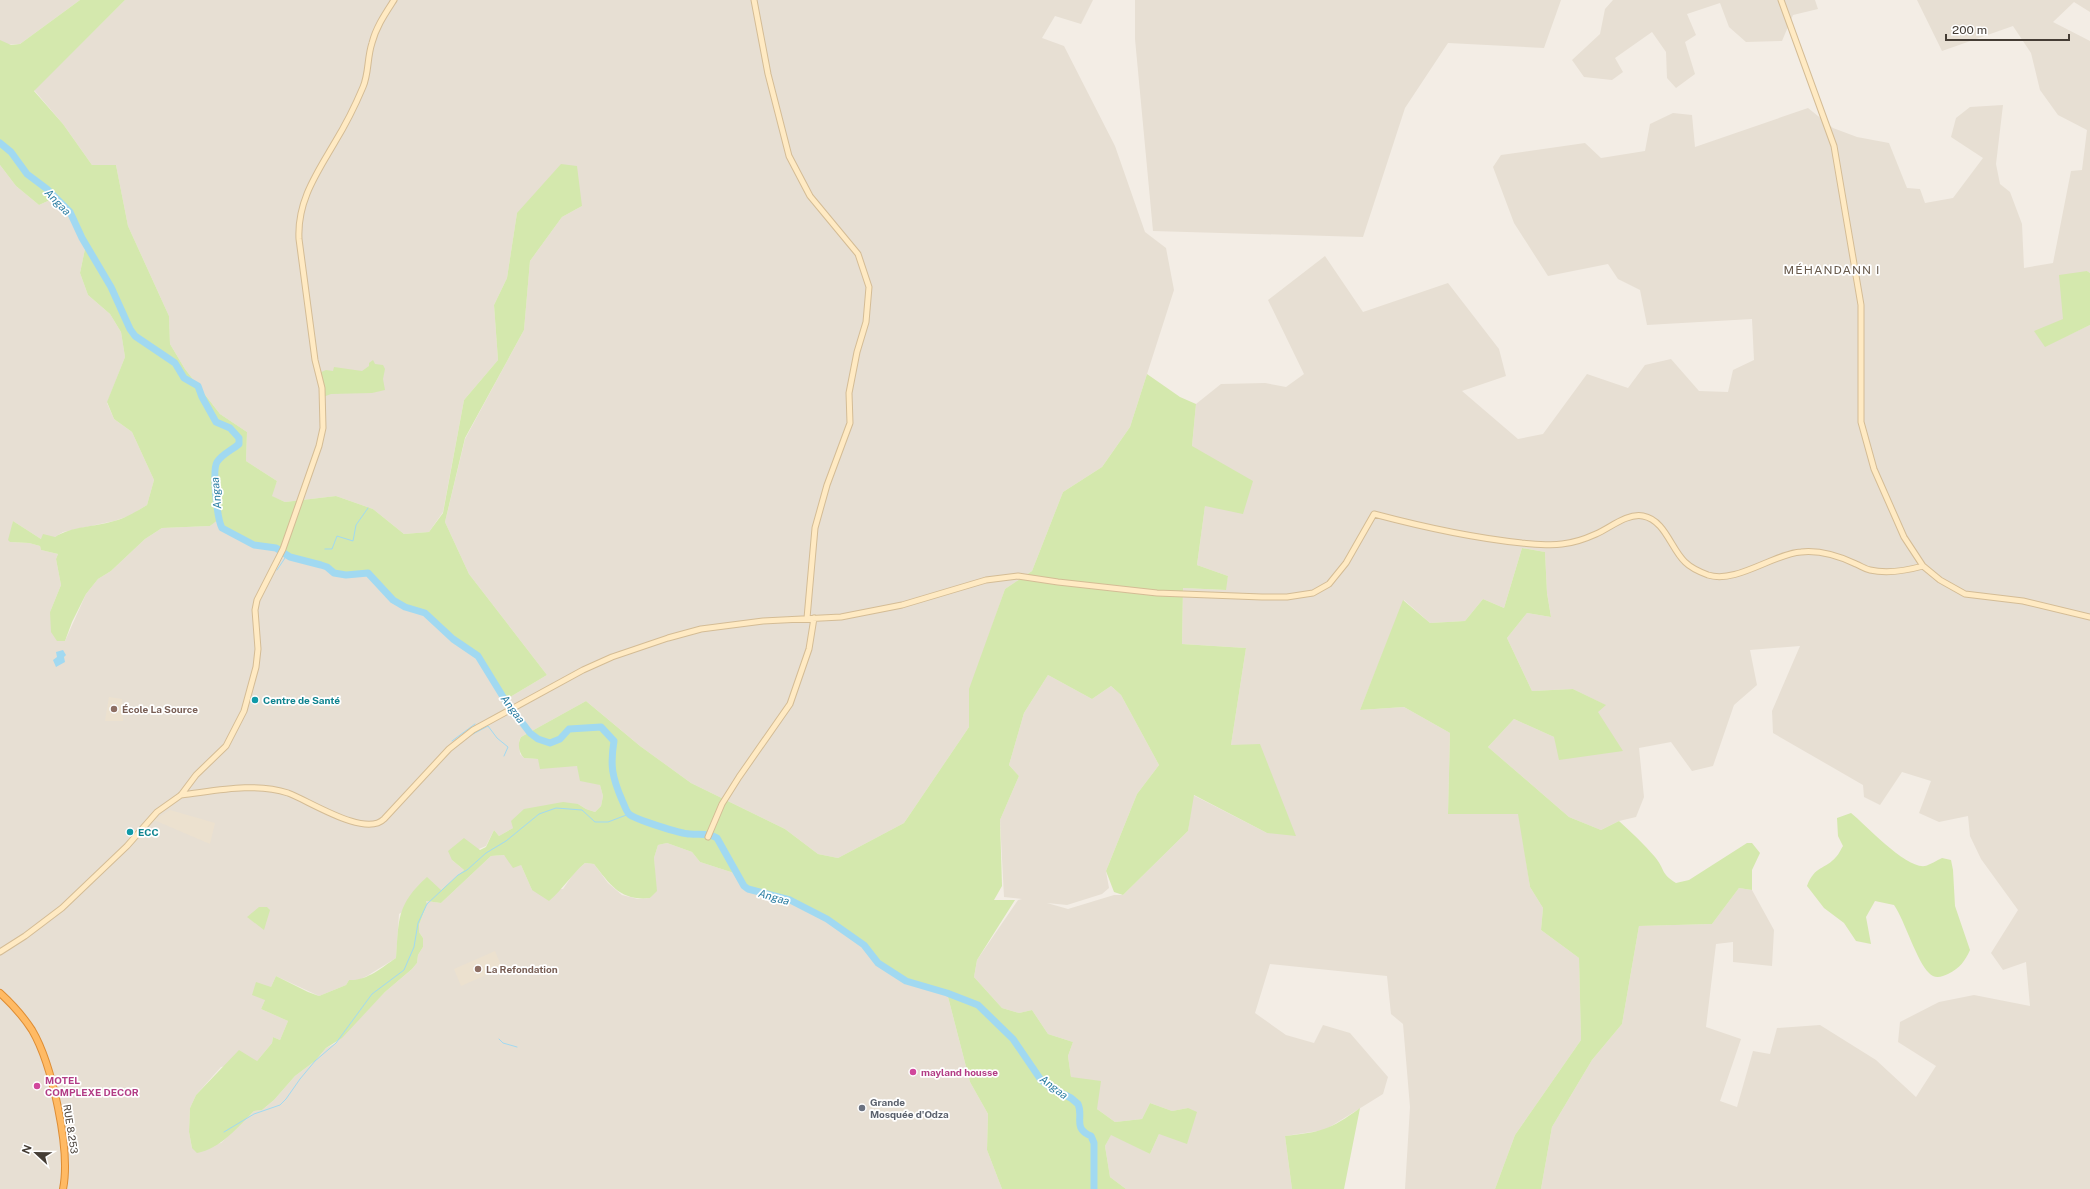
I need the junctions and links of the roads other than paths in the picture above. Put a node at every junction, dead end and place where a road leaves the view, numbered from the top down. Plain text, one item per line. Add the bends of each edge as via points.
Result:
1 (394, 0) edge
2 (754, 0) edge
3 (1781, 0) edge
4 (1923, 566) junction
5 (2090, 617) edge
6 (807, 618) junction
7 (814, 618) junction
8 (181, 795) junction
9 (708, 837) dead end
10 (0, 952) edge
11 (0, 993) edge
12 (0, 998) edge
13 (62, 1189) edge

1 - 8 street via 373,38 369,68 362,89 343,128 311,182 300,217 299,239 315,360 322,388 324,421 319,446 282,551 257,600 256,667 241,717 222,751 196,775
2 - 6 street via 770,81 789,156 810,196 858,254 869,287 866,322 849,393 850,423 827,485 815,528
3 - 4 street via 1834,146 1861,305 1860,409 1863,432 1874,469 1892,512
4 - 5 street via 1940,580 1965,594 2022,601
4 - 7 street via 1901,572 1883,572 1825,553 1810,551 1778,558 1736,574 1710,576 1684,561 1667,535 1643,516 1626,518 1575,542 1548,544 1460,534 1374,514 1346,563 1329,584 1313,593 1281,597 1157,593 1018,576 986,580 862,614
6 - 7 street
6 - 8 street via 701,629 612,657 583,670 473,730 449,749 377,824 371,825 339,817 288,793 266,789
7 - 9 street via 809,649 790,704 722,804
8 - 10 street via 157,812 127,846 62,908
11 - 13 highway, RUE 8.253 via 29,1026 43,1057 60,1113 66,1160
12 - 13 highway, RUE 8.253 via 26,1028 44,1068 56,1110 62,1145

